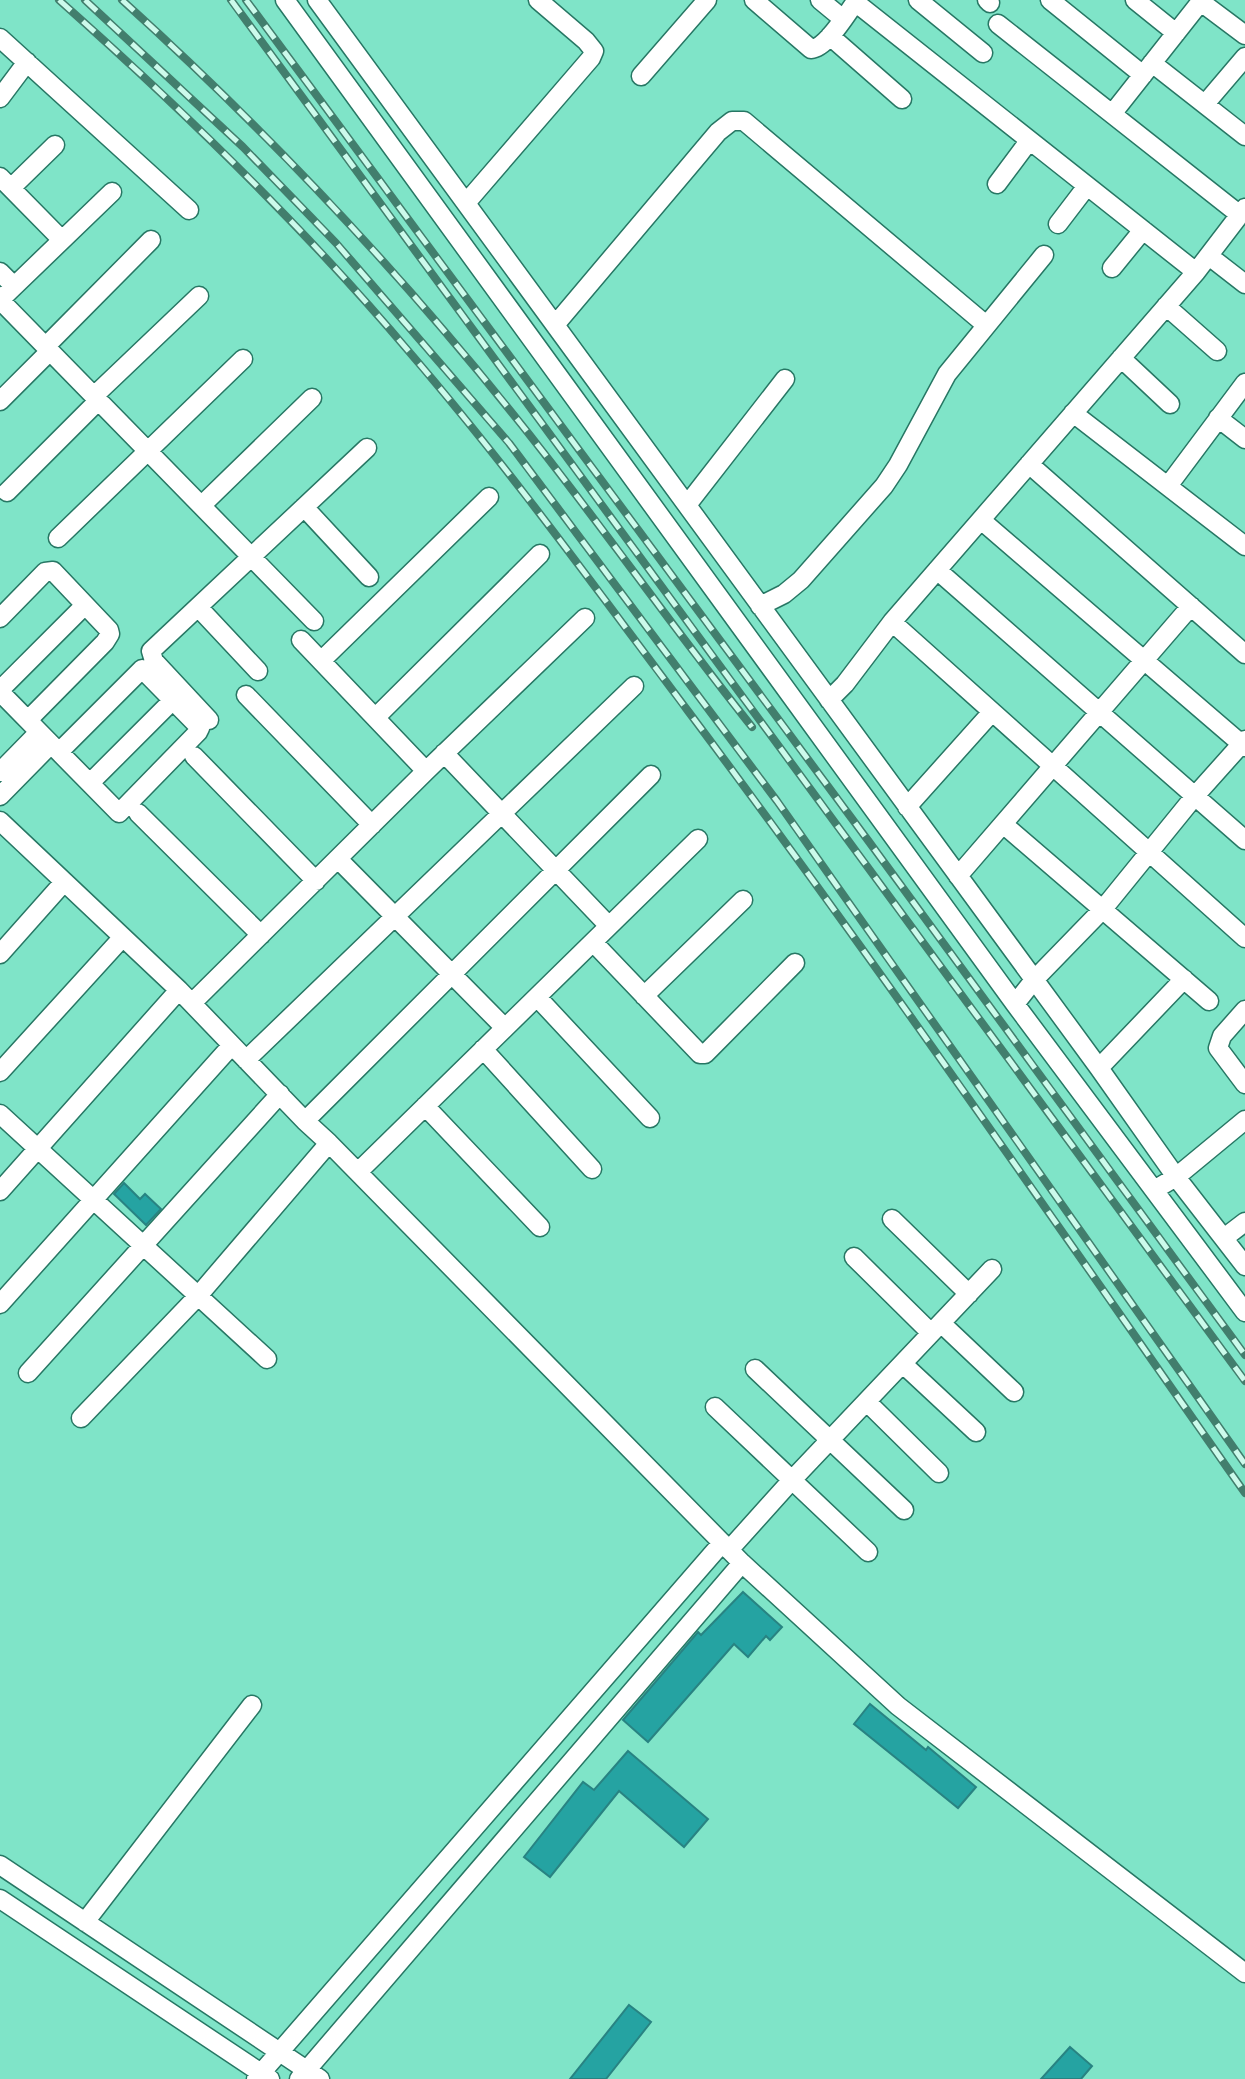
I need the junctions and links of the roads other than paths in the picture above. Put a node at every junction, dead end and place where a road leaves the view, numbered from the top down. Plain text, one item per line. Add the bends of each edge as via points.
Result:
1 (285, 0) edge
2 (317, 0) edge
3 (538, 0) edge
4 (707, 0) edge
5 (754, 0) edge
6 (820, 0) edge
7 (918, 0) edge
8 (1050, 0) edge
9 (1135, 0) edge
10 (856, 1) edge
11 (1202, 1) edge
12 (843, 19) junction
13 (998, 24) dead end
14 (1176, 33) junction
15 (1245, 35) edge
16 (830, 36) junction
17 (0, 38) edge
18 (983, 53) dead end
19 (1245, 57) edge
20 (27, 62) junction
21 (1148, 69) junction
22 (641, 76) dead end
23 (0, 98) edge
24 (902, 99) dead end
25 (1205, 104) junction
26 (1112, 114) junction
27 (1245, 136) edge
28 (1029, 141) junction
29 (55, 145) dead end
30 (6, 183) edge
31 (997, 184) dead end
32 (1087, 187) junction
33 (112, 192) dead end
34 (461, 196) junction
35 (434, 206) junction
36 (188, 210) dead end
37 (1243, 212) edge
38 (1058, 224) dead end
39 (1143, 230) junction
40 (62, 240) junction
41 (151, 240) dead end
42 (1044, 255) dead end
43 (1209, 256) junction
44 (1112, 268) dead end
45 (0, 272) edge
46 (1196, 272) junction
47 (1245, 284) edge
48 (14, 286) junction
49 (199, 296) dead end
50 (0, 300) edge
51 (1166, 306) junction
52 (555, 325) junction
53 (986, 325) junction
54 (48, 349) junction
55 (1217, 351) dead end
56 (1121, 358) junction
57 (243, 359) dead end
58 (785, 379) dead end
59 (1245, 383) edge
60 (96, 398) junction
61 (312, 398) dead end
62 (0, 401) edge
63 (1170, 404) dead end
64 (1073, 413) junction
65 (1219, 418) junction
66 (1245, 439) edge
67 (367, 448) dead end
68 (148, 451) junction
69 (1029, 464) junction
70 (659, 467) junction
71 (636, 483) junction
72 (1168, 486) junction
73 (7, 492) dead end
74 (489, 497) dead end
75 (202, 505) junction
76 (687, 505) junction
77 (304, 507) junction
78 (981, 520) junction
79 (58, 538) dead end
80 (1245, 546) edge
81 (540, 554) dead end
82 (252, 556) junction
83 (937, 570) junction
84 (369, 577) dead end
85 (85, 605) junction
86 (760, 606) junction
87 (1191, 606) junction
88 (198, 607) junction
89 (0, 618) edge
90 (585, 618) dead end
91 (314, 621) dead end
92 (892, 622) junction
93 (301, 640) dead end
94 (1245, 654) edge
95 (1144, 660) junction
96 (321, 661) junction
97 (258, 671) dead end
98 (634, 686) dead end
99 (0, 691) edge
100 (246, 695) dead end
101 (173, 700) junction
102 (829, 700) junction
103 (992, 712) junction
104 (1099, 713) junction
105 (376, 717) junction
106 (209, 720) dead end
107 (44, 737) junction
108 (1244, 744) edge
109 (444, 753) junction
110 (194, 756) dead end
111 (1053, 766) junction
112 (426, 771) junction
113 (0, 772) edge
114 (651, 775) dead end
115 (90, 783) junction
116 (0, 796) edge
117 (1194, 797) junction
118 (908, 807) junction
119 (138, 813) dead end
120 (502, 814) junction
121 (1003, 824) junction
122 (372, 825) junction
123 (6, 827) edge
124 (698, 839) dead end
125 (1245, 840) edge
126 (0, 846) edge
127 (1149, 852) junction
128 (338, 859) junction
129 (556, 871) junction
130 (958, 876) junction
131 (316, 881) junction
132 (64, 882) junction
133 (743, 900) dead end
134 (1103, 909) junction
135 (395, 917) junction
136 (610, 926) junction
137 (261, 934) junction
138 (122, 938) junction
139 (1245, 938) edge
140 (593, 942) junction
141 (0, 954) edge
142 (795, 963) dead end
143 (451, 975) junction
144 (1184, 979) junction
145 (1034, 980) junction
146 (186, 996) junction
147 (644, 996) junction
148 (537, 997) junction
149 (1209, 1001) dead end
150 (1015, 1004) junction
151 (1245, 1010) edge
152 (505, 1028) junction
153 (232, 1045) junction
154 (483, 1049) junction
155 (246, 1060) junction
156 (1099, 1068) junction
157 (0, 1072) edge
158 (1245, 1084) edge
159 (281, 1094) junction
160 (425, 1106) junction
161 (0, 1114) edge
162 (650, 1118) dead end
163 (304, 1121) junction
164 (1245, 1121) edge
165 (329, 1143) junction
166 (38, 1149) junction
167 (592, 1169) dead end
168 (358, 1172) junction
169 (1176, 1177) junction
170 (1154, 1190) junction
171 (0, 1191) edge
172 (93, 1200) junction
173 (892, 1219) dead end
174 (1245, 1222) edge
175 (540, 1227) dead end
176 (1224, 1238) junction
177 (143, 1246) junction
178 (854, 1257) dead end
179 (1245, 1266) edge
180 (992, 1269) dead end
181 (969, 1294) junction
182 (198, 1296) junction
183 (0, 1304) edge
184 (1245, 1312) edge
185 (936, 1328) junction
186 (267, 1359) dead end
187 (903, 1364) junction
188 (754, 1369) dead end
189 (28, 1373) dead end
190 (1014, 1392) dead end
191 (867, 1402) junction
192 (715, 1407) dead end
193 (81, 1418) dead end
194 (976, 1432) dead end
195 (830, 1441) junction
196 (939, 1473) dead end
197 (791, 1481) junction
198 (904, 1510) dead end
199 (731, 1552) junction
200 (868, 1552) dead end
201 (253, 1705) dead end
202 (0, 1865) edge
203 (0, 1899) edge
204 (85, 1922) junction
205 (1245, 1973) edge
206 (281, 2051) junction
207 (309, 2076) edge
208 (263, 2077) edge

1 - 35 street
2 - 34 street
3 - 34 street via 594,51
4 - 22 street
5 - 16 street via 811,49
6 - 12 street
7 - 18 street
8 - 21 street
9 - 14 street
10 - 12 street
10 - 28 street
11 - 14 street
11 - 15 street
12 - 16 street
13 - 26 street
14 - 21 street
16 - 24 street
17 - 20 street
19 - 25 street
20 - 23 street
20 - 36 street
21 - 25 street
21 - 26 street
25 - 27 street
26 - 37 street
28 - 31 street
28 - 32 street
29 - 30 street
30 - 40 street
32 - 38 street
32 - 39 street
33 - 40 street
34 - 35 street
34 - 52 street
35 - 71 street
37 - 43 street
39 - 44 street
39 - 46 street
40 - 48 street
41 - 54 street
42 - 53 street
43 - 46 street
43 - 47 street
45 - 48 street
46 - 51 street
48 - 50 street
49 - 60 street
50 - 54 street
51 - 55 street
51 - 56 street
52 - 53 street via 718,131 732,121 744,121
52 - 70 street
53 - 86 street via 940,383 884,486 801,580
54 - 60 street
54 - 62 street
56 - 63 street
56 - 64 street
57 - 68 street
58 - 76 street
59 - 65 street
60 - 68 street
60 - 73 street
61 - 75 street
64 - 69 street
64 - 72 street
65 - 66 street
65 - 72 street
67 - 77 street
68 - 75 street
68 - 79 street
69 - 78 street
69 - 87 street
70 - 71 street
70 - 76 street
71 - 150 street
72 - 80 street
74 - 96 street
75 - 82 street
76 - 86 street
77 - 82 street
77 - 84 street
78 - 83 street
78 - 95 street
81 - 105 street
82 - 88 street
82 - 91 street
83 - 92 street
83 - 104 street
85 - 89 street via 48,571
85 - 99 street
85 - 107 street via 109,630 108,638
86 - 102 street
87 - 94 street
87 - 95 street
88 - 97 street
88 - 106 street via 156,645 151,656
90 - 109 street
92 - 102 street
92 - 103 street
93 - 96 street
95 - 104 street
95 - 108 street
96 - 105 street
98 - 120 street
99 - 107 street
100 - 122 street
101 - 107 street via 139,670
101 - 115 street
101 - 115 street via 200,728 124,809 119,813
102 - 118 street
103 - 111 street
103 - 118 street
104 - 111 street
104 - 117 street
105 - 112 street
107 - 113 street
107 - 115 street
107 - 116 street
108 - 117 street
109 - 112 street
109 - 120 street
110 - 131 street
111 - 121 street
111 - 127 street
112 - 122 street
114 - 129 street
117 - 125 street
117 - 127 street
118 - 130 street
119 - 137 street
120 - 129 street
120 - 135 street
121 - 130 street
121 - 134 street
122 - 128 street
123 - 126 street
123 - 132 street
124 - 136 street
127 - 134 street
127 - 139 street
128 - 131 street
128 - 135 street
129 - 136 street
129 - 143 street
130 - 145 street
131 - 137 street
132 - 138 street
132 - 141 street
133 - 147 street
134 - 144 street
134 - 145 street
135 - 143 street
135 - 155 street
136 - 140 street
137 - 146 street
138 - 146 street
138 - 157 street
140 - 147 street
140 - 148 street
142 - 147 street via 705,1054 695,1051
143 - 152 street
143 - 163 street
144 - 149 street
144 - 156 street
145 - 150 street
145 - 156 street
146 - 153 street
146 - 166 street
148 - 152 street
148 - 162 street
150 - 170 street
151 - 158 street via 1222,1036 1218,1048
152 - 154 street
153 - 155 street
153 - 172 street
154 - 160 street
154 - 167 street
155 - 159 street
156 - 169 street
159 - 163 street
159 - 177 street
160 - 168 street
160 - 175 street
161 - 166 street
163 - 165 street
164 - 169 street
165 - 168 street
165 - 182 street
166 - 171 street
166 - 172 street
168 - 199 street
169 - 170 street
169 - 176 street
170 - 184 street
172 - 177 street
172 - 183 street
173 - 181 street
174 - 176 street
176 - 179 street
177 - 182 street
177 - 189 street
178 - 185 street
180 - 181 street
181 - 185 street
182 - 186 street
182 - 193 street
185 - 187 street
185 - 190 street
187 - 191 street
187 - 194 street
188 - 195 street
191 - 195 street
191 - 196 street
192 - 197 street
195 - 197 street
195 - 198 street
197 - 199 street
197 - 200 street
199 - 205 street via 898,1706
199 - 206 street
199 - 207 street
201 - 204 street
202 - 204 street
203 - 208 street
204 - 206 street
206 - 207 street
206 - 208 street

